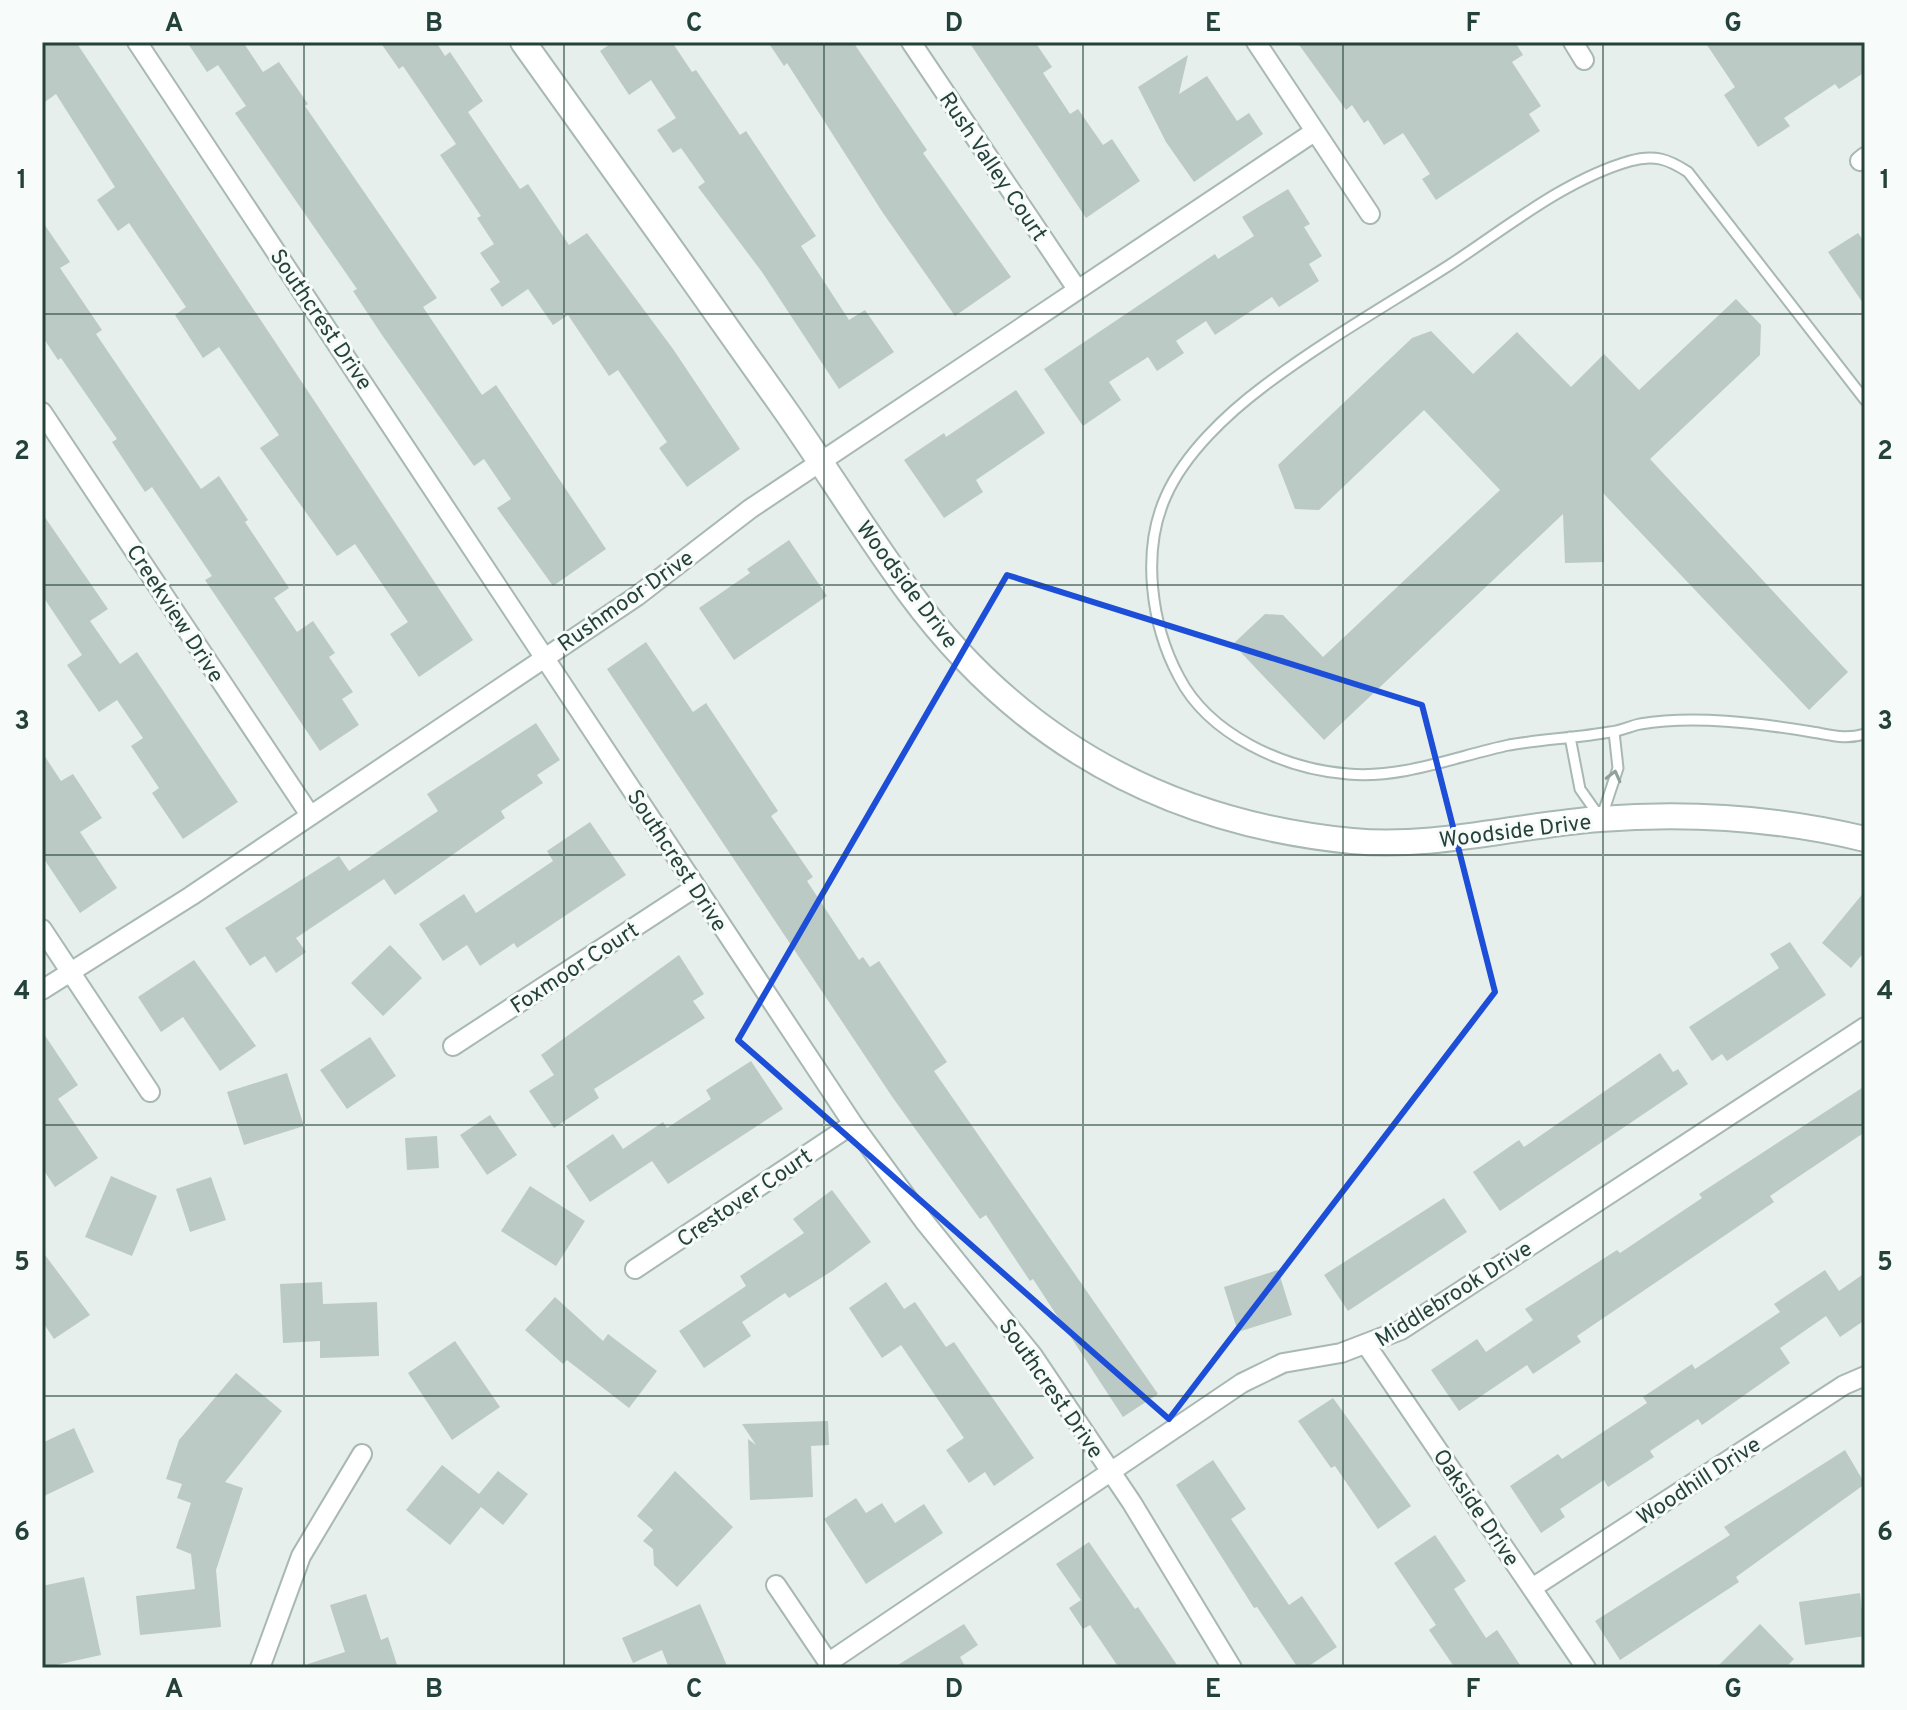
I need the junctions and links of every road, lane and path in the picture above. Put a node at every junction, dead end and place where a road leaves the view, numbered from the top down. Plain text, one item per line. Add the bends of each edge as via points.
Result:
1 (137, 42) edge
2 (523, 42) edge
3 (911, 42) edge
4 (1256, 42) edge
5 (1573, 42) edge
6 (1584, 60) dead end
7 (1314, 132) junction
8 (1370, 214) dead end
9 (1077, 289) junction
10 (1865, 399) edge
11 (42, 412) edge
12 (822, 462) junction
13 (546, 656) junction
14 (1614, 732) junction
15 (1865, 734) edge
16 (1570, 737) junction
17 (310, 815) junction
18 (1601, 819) junction
19 (1865, 839) edge
20 (696, 887) junction
21 (42, 929) edge
22 (71, 971) junction
23 (42, 990) edge
24 (1865, 1027) edge
25 (453, 1046) dead end
26 (150, 1092) dead end
27 (853, 1124) junction
28 (635, 1269) dead end
29 (1367, 1346) junction
30 (1865, 1376) edge
31 (362, 1454) dead end
32 (1110, 1472) junction
33 (776, 1585) dead end
34 (1532, 1588) junction
35 (830, 1665) edge
36 (260, 1668) edge
37 (1232, 1668) edge
38 (1586, 1668) edge

1 - 13 street, Southcrest Drive
2 - 12 street, Woodside Drive
3 - 9 street, Rush Valley Court
4 - 7 street
5 - 6 street
7 - 8 street
7 - 9 street, Rushmoor Drive
9 - 12 street, Rushmoor Drive
10 - 16 lane via 1688,172 1664,157 1634,159 1597,172 1543,205 1263,386 1185,464 1165,498 1155,543 1153,604 1166,653 1190,698 1230,734 1308,767 1350,775
11 - 17 street, Creekview Drive
12 - 13 street, Rushmoor Drive
12 - 18 street, Woodside Drive via 909,592 951,644 1007,700 1108,772 1168,799 1240,821 1330,839 1412,842
13 - 17 street, Rushmoor Drive
13 - 20 street, Southcrest Drive
14 - 15 lane via 1640,724 1711,721 1845,740
14 - 16 lane
18 -> 14 lane via 1618,768
16 - 18 lane via 1580,789
17 - 22 street, Rushmoor Drive
18 - 19 street, Woodside Drive via 1723,816 1802,824
20 - 25 street, Foxmoor Court
20 - 27 street, Southcrest Drive
21 - 22 street
22 - 23 street, Rushmoor Drive
22 - 26 street
24 - 29 street, Middlebrook Drive via 1401,1330
27 - 28 street, Crestover Court
27 - 32 street, Southcrest Drive via 1033,1356
29 - 32 street, Middlebrook Drive via 1283,1363 1242,1383
29 - 34 street, Oakside Drive
30 - 34 street, Woodhill Drive
31 - 36 street via 301,1556
32 - 35 street, Middlebrook Drive
32 - 37 street, Southcrest Drive
33 - 35 street
34 - 38 street, Oakside Drive

